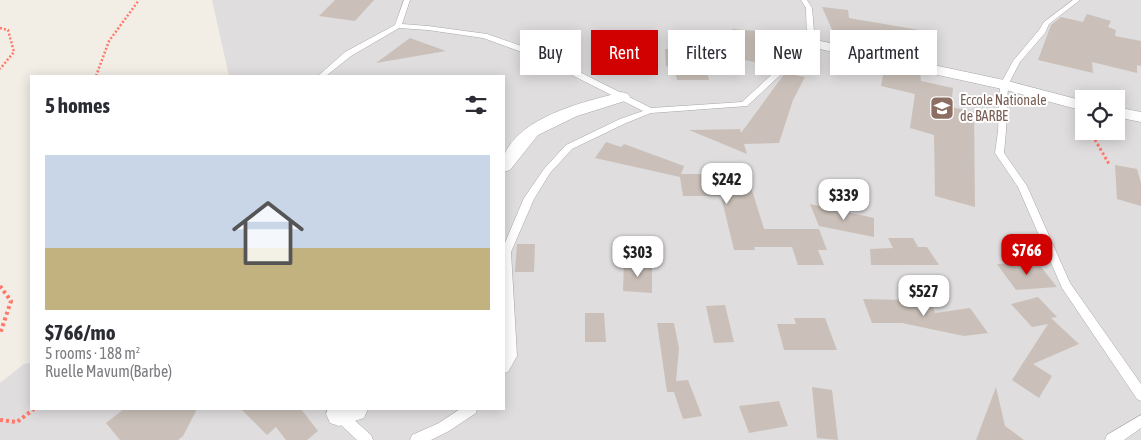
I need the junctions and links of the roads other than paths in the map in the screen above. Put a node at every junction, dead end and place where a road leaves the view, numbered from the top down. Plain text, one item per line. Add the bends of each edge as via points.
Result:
1 (407, 0) edge
2 (804, 0) edge
3 (1077, 0) edge
4 (398, 26) junction
5 (810, 30) edge
6 (820, 45) edge
7 (323, 75) edge
8 (776, 75) edge
9 (1004, 85) junction
10 (622, 97) junction
11 (1075, 104) edge
12 (650, 112) junction
13 (1125, 114) edge
14 (1141, 117) edge
15 (505, 165) edge
16 (505, 366) edge
17 (1141, 395) edge
18 (470, 410) edge
19 (343, 411) edge
20 (1141, 421) edge
21 (366, 440) edge
22 (417, 440) edge
23 (1112, 440) edge

1 - 4 lane
2 - 5 lane via 809,8
3 - 9 lane via 1046,23 1017,61
4 - 7 lane via 348,54
4 - 10 lane via 484,36 541,56
6 - 9 street
8 - 12 lane via 744,104
9 - 11 street
9 - 17 lane via 998,153 1022,186 1066,285
10 - 12 lane
10 - 15 street via 571,112 532,132
12 - 16 lane via 569,147 547,170 528,198 506,252 511,356
13 - 14 street
18 - 22 lane via 444,428
19 - 21 lane
20 - 23 lane

